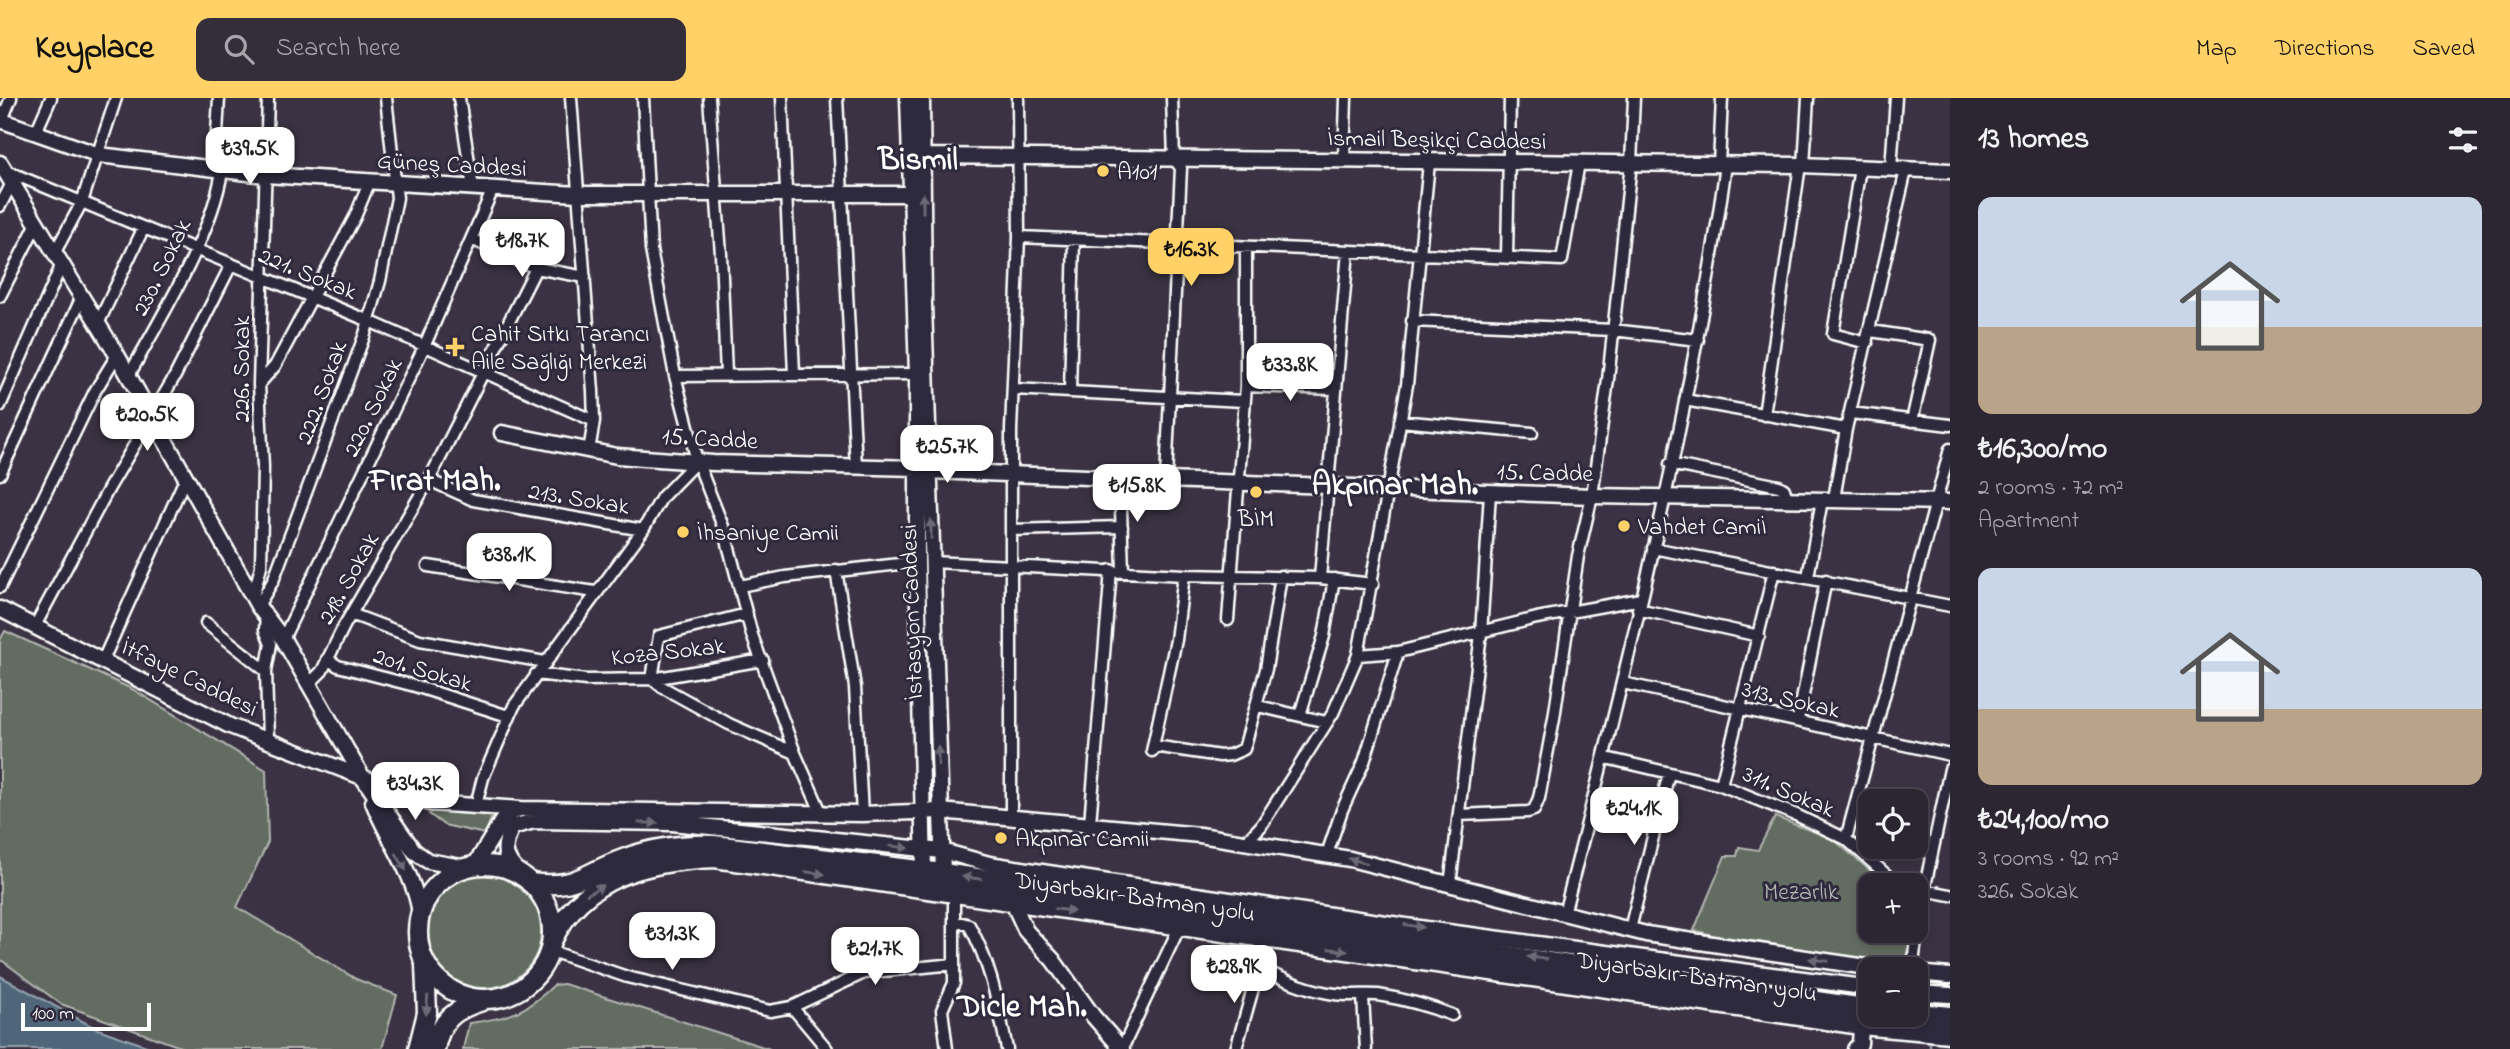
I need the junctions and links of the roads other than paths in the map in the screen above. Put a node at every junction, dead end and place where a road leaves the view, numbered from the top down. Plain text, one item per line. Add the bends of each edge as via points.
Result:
1 (11, 98) edge
2 (51, 98) edge
3 (116, 98) edge
4 (219, 98) edge
5 (268, 98) edge
6 (386, 98) edge
7 (459, 98) edge
8 (571, 98) edge
9 (643, 98) edge
10 (709, 98) edge
11 (782, 98) edge
12 (837, 98) edge
13 (908, 98) edge
14 (922, 98) edge
15 (1017, 98) edge
16 (1172, 98) edge
17 (1346, 98) edge
18 (1510, 98) edge
19 (1634, 98) edge
20 (1722, 98) edge
21 (1808, 98) edge
22 (1896, 98) edge
23 (1, 120) edge
24 (36, 132) junction
25 (99, 155) junction
26 (923, 156) junction
27 (1018, 157) junction
28 (1174, 159) junction
29 (1344, 161) junction
30 (1511, 162) junction
31 (1429, 163) junction
32 (1579, 163) junction
33 (1631, 163) junction
34 (1723, 165) junction
35 (2, 166) edge
36 (1802, 166) junction
37 (1860, 168) junction
38 (1891, 169) junction
39 (218, 170) junction
40 (1906, 170) junction
41 (1950, 171) edge
42 (265, 175) junction
43 (12, 183) junction
44 (369, 183) junction
45 (395, 184) junction
46 (473, 188) junction
47 (493, 189) junction
48 (648, 192) junction
49 (716, 192) junction
50 (843, 193) junction
51 (579, 194) junction
52 (788, 194) junction
53 (910, 194) junction
54 (82, 202) junction
55 (0, 206) edge
56 (36, 225) junction
57 (143, 229) junction
58 (1019, 237) junction
59 (471, 239) junction
60 (1074, 239) junction
61 (1177, 244) junction
62 (1246, 247) junction
63 (194, 249) junction
64 (1348, 251) junction
65 (1422, 252) junction
66 (1507, 256) junction
67 (58, 260) junction
68 (231, 265) junction
69 (536, 268) junction
70 (264, 277) junction
71 (585, 277) junction
72 (0, 296) edge
73 (311, 297) junction
74 (81, 299) junction
75 (369, 321) junction
76 (1412, 321) junction
77 (97, 326) junction
78 (1613, 330) junction
79 (1871, 331) junction
80 (1698, 340) junction
81 (1867, 343) junction
82 (424, 347) junction
83 (117, 355) junction
84 (484, 373) junction
85 (794, 374) junction
86 (853, 374) junction
87 (917, 374) junction
88 (726, 375) junction
89 (676, 376) junction
90 (128, 377) junction
91 (259, 384) junction
92 (1246, 386) junction
93 (1013, 389) junction
94 (1335, 389) junction
95 (1070, 391) junction
96 (1172, 396) junction
97 (1685, 400) junction
98 (1243, 401) junction
99 (0, 406) edge
100 (1851, 413) junction
101 (1764, 415) junction
102 (150, 417) junction
103 (594, 421) junction
104 (1400, 421) junction
105 (1912, 421) junction
106 (1950, 425) edge
107 (1846, 429) junction
108 (502, 433) dead end
109 (1532, 433) dead end
110 (1950, 449) edge
111 (589, 451) junction
112 (697, 461) junction
113 (1671, 464) junction
114 (856, 467) junction
115 (923, 469) junction
116 (0, 474) edge
117 (1012, 474) junction
118 (1120, 477) junction
119 (185, 479) junction
120 (1166, 479) junction
121 (429, 480) junction
122 (1239, 481) junction
123 (1328, 485) junction
124 (1390, 490) junction
125 (1489, 493) junction
126 (1592, 496) junction
127 (1664, 497) junction
128 (1828, 500) junction
129 (1788, 501) junction
130 (1943, 502) edge
131 (1122, 527) junction
132 (642, 530) junction
133 (1012, 530) junction
134 (1653, 548) junction
135 (924, 562) junction
136 (1013, 565) junction
137 (428, 566) dead end
138 (836, 570) junction
139 (1111, 570) junction
140 (1123, 571) junction
141 (1774, 571) junction
142 (1184, 575) junction
143 (1231, 575) junction
144 (1281, 576) junction
145 (1808, 576) junction
146 (1320, 578) junction
147 (1334, 579) junction
148 (1826, 580) junction
149 (1373, 584) junction
150 (740, 586) junction
151 (0, 587) edge
152 (595, 592) junction
153 (1910, 597) junction
154 (1640, 604) junction
155 (259, 606) junction
156 (1950, 606) edge
157 (0, 609) edge
158 (1571, 611) junction
159 (351, 614) junction
160 (747, 614) junction
161 (1228, 620) dead end
162 (206, 623) dead end
163 (35, 626) junction
164 (1480, 634) junction
165 (1759, 636) junction
166 (283, 639) junction
167 (1398, 653) junction
168 (1358, 655) junction
169 (327, 659) junction
170 (103, 660) junction
171 (763, 660) junction
172 (545, 662) junction
173 (266, 671) junction
174 (536, 674) junction
175 (652, 679) junction
176 (1623, 683) junction
177 (309, 684) junction
178 (1258, 706) junction
179 (1740, 708) junction
180 (1300, 715) junction
181 (509, 716) junction
182 (1798, 720) junction
183 (1326, 722) junction
184 (268, 740) junction
185 (1871, 740) junction
186 (795, 753) junction
187 (1950, 755) edge
188 (1606, 758) junction
189 (1950, 769) edge
190 (1668, 773) junction
191 (363, 778) junction
192 (1721, 785) junction
193 (476, 805) junction
194 (520, 809) junction
195 (932, 811) junction
196 (821, 812) junction
197 (862, 814) junction
198 (1459, 815) junction
199 (1011, 816) junction
200 (1090, 823) junction
201 (1846, 839) junction
202 (1246, 842) junction
203 (924, 849) junction
204 (942, 850) junction
205 (1327, 854) junction
206 (471, 867) junction
207 (924, 872) junction
208 (943, 873) junction
209 (1884, 873) edge
210 (1928, 873) edge
211 (524, 878) junction
212 (1450, 885) junction
213 (1928, 891) edge
214 (954, 893) junction
215 (1950, 895) edge
216 (1013, 903) junction
217 (420, 913) junction
218 (1564, 914) junction
219 (955, 921) junction
220 (1180, 926) junction
221 (1630, 929) junction
222 (1261, 939) junction
223 (551, 946) junction
224 (424, 961) junction
225 (954, 964) junction
226 (1858, 966) edge
227 (1259, 967) junction
228 (1928, 975) edge
229 (1950, 976) edge
230 (1858, 986) edge
231 (1928, 994) edge
232 (1950, 995) edge
233 (1363, 997) junction
234 (482, 1000) junction
235 (792, 1007) junction
236 (1858, 1007) edge
237 (1928, 1014) edge
238 (1452, 1015) dead end
239 (1950, 1016) edge
240 (1858, 1026) edge
241 (1861, 1027) edge
242 (1874, 1027) edge
243 (1950, 1033) edge
244 (418, 1049) edge
245 (435, 1049) edge
246 (827, 1049) edge
247 (947, 1049) edge
248 (1007, 1049) edge
249 (1122, 1049) edge
250 (1236, 1049) edge
251 (1366, 1049) edge
252 (1855, 1049) edge

1 - 23 street
2 - 24 street
3 - 25 street
4 - 39 street, 230. Sokak
5 - 42 street, 226. Sokak
6 - 45 street, 222. Sokak
7 - 46 street
8 - 51 street
9 - 48 street
10 - 49 street
11 - 52 street
12 - 50 street
13 - 53 street, İstasyon Caddesi
14 - 26 street, İstasyon Caddesi
15 - 27 street
16 - 28 street
17 - 29 street
18 - 30 street
19 - 33 street
20 - 34 street
21 - 36 street
22 - 38 street
23 - 24 street, Güneş Caddesi
24 - 25 street, Güneş Caddesi
25 - 39 street, Güneş Caddesi
25 - 54 street
26 - 27 street, İsmail Beşikçi Caddesi
115 -> 26 street, İstasyon Caddesi
27 - 28 street, İsmail Beşikçi Caddesi
27 - 58 street
28 - 29 street, İsmail Beşikçi Caddesi
28 - 61 street via 1181,169
29 - 31 street, İsmail Beşikçi Caddesi
30 - 31 street, İsmail Beşikçi Caddesi
30 - 32 street, İsmail Beşikçi Caddesi
30 - 66 street
31 - 65 street
32 - 33 street, İsmail Beşikçi Caddesi
32 - 66 street via 1565,258
33 - 34 street, İsmail Beşikçi Caddesi
33 - 78 street
34 - 36 street, İsmail Beşikçi Caddesi
34 - 80 street
35 - 43 street
35 - 54 street, 221. Sokak
36 - 37 street, İsmail Beşikçi Caddesi
36 - 101 street
37 - 38 street, İsmail Beşikçi Caddesi
37 - 81 street via 1833,334
38 - 40 street, İsmail Beşikçi Caddesi
39 - 42 street, Güneş Caddesi
39 - 63 street, 230. Sokak via 213,206
40 - 41 street, İsmail Beşikçi Caddesi
40 - 79 street
42 - 44 street, Güneş Caddesi
42 - 70 street, 226. Sokak
43 - 55 street
43 - 56 street
44 - 45 street, Güneş Caddesi
44 - 73 street
45 - 46 street, Güneş Caddesi
45 - 75 street, 222. Sokak via 394,222
46 - 47 street, Güneş Caddesi
47 - 51 street, Güneş Caddesi
47 - 59 street, 220. Sokak
48 - 49 street, Güneş Caddesi
48 - 51 street, Güneş Caddesi
48 - 89 street via 651,250
49 - 52 street, Güneş Caddesi
49 - 88 street
50 - 52 street, Güneş Caddesi
50 - 53 street, Güneş Caddesi
50 - 86 street
51 - 71 street
52 - 85 street
53 - 87 street, İstasyon Caddesi
54 - 57 street, 221. Sokak
54 - 67 street
56 - 67 street
56 - 72 street
57 - 63 street, 221. Sokak
57 - 77 street
58 - 60 street
58 - 93 street
59 - 69 street
59 - 82 street, 220. Sokak
60 - 61 street
60 - 95 street
61 - 62 street
61 - 96 street
62 - 64 street
62 - 92 street
63 - 68 street, 221. Sokak
63 - 90 street, 230. Sokak
64 - 65 street
64 - 94 street
65 - 66 street
65 - 76 street
67 - 74 street
67 - 99 street
68 - 70 street, 221. Sokak
68 - 102 street
69 - 71 street
69 - 84 street, 218. Sokak
70 - 73 street, 221. Sokak
70 - 91 street, 226. Sokak
71 - 103 street
73 - 75 street, 221. Sokak
73 - 91 street via 275,366
74 - 77 street
74 - 116 street
75 - 82 street, 221. Sokak
75 - 155 street, 222. Sokak via 273,581
76 - 78 street
76 - 104 street
77 - 83 street
78 - 80 street
78 - 126 street
79 - 81 street
79 - 105 street via 1930,340
80 - 97 street
81 - 100 street
82 - 84 street, 221. Sokak
82 - 166 street, 220. Sokak
83 - 90 street
83 - 151 street
84 - 103 street, 221. Sokak
84 - 121 street, 218. Sokak
85 - 86 street
85 - 88 street
86 - 87 street
86 - 114 street
87 - 115 street, İstasyon Caddesi
88 - 89 street
89 - 112 street
90 - 102 street
91 - 155 street, 226. Sokak via 263,467
92 - 94 street
92 - 98 street
93 - 95 street
93 - 117 street
94 - 123 street
95 - 96 street
96 - 98 street
96 - 120 street
97 - 101 street
97 - 113 street
98 - 122 street
100 - 105 street
100 - 107 street
101 - 107 street
102 - 119 street
102 - 163 street
103 - 111 street
104 - 109 street
104 - 124 street
105 - 106 street
107 - 128 street
108 - 111 street, 15. Cadde
110 - 130 street
111 - 112 street, 15. Cadde
112 - 114 street, 15. Cadde
112 - 132 street via 662,497
112 - 150 street
113 - 127 street
113 - 129 street via 1779,486
114 - 115 street, 15. Cadde
115 - 117 street, 15. Cadde
115 - 135 street, İstasyon Caddesi
117 - 118 street, 15. Cadde
117 - 133 street
118 - 120 street, 15. Cadde
118 - 131 street
119 - 155 street
119 - 170 street
120 - 122 street, 15. Cadde
121 - 132 street, 213. Sokak via 473,500
121 - 159 street, 218. Sokak
122 - 123 street, 15. Cadde
122 - 143 street
123 - 124 street, 15. Cadde
123 - 146 street
124 - 125 street, 15. Cadde
124 - 149 street
125 - 126 street, 15. Cadde
125 - 164 street
126 - 127 street, 15. Cadde
126 - 158 street
127 - 129 street, 15. Cadde
127 - 134 street
128 - 129 street, 15. Cadde
128 - 130 street, 15. Cadde
128 - 145 street
130 - 153 street
131 - 133 street
131 - 140 street
132 - 152 street
133 - 136 street
134 - 141 street
134 - 154 street
135 - 136 street
135 - 138 street
135 - 195 street, İstasyon Caddesi
136 - 139 street
136 - 199 street
137 - 152 street
138 - 150 street
138 - 197 street via 855,687
139 - 140 street
139 - 200 street
140 - 142 street
141 - 145 street
141 - 165 street
142 - 143 street
142 - 178 street via 1176,640 1153,749 1220,756 1237,753 1244,749
143 - 144 street
143 - 161 street
144 - 146 street
144 - 178 street
145 - 148 street
146 - 147 street
147 - 149 street
147 - 180 street via 1324,636
148 - 153 street
148 - 182 street
149 - 168 street
150 - 160 street
152 - 172 street
153 - 156 street
153 - 185 street
154 - 158 street
154 - 165 street
154 - 176 street
155 - 166 street
155 - 173 street via 271,644
157 - 163 street, İtfaye Caddesi
158 - 164 street
158 - 198 street via 1534,810
159 - 169 street, 218. Sokak
159 - 172 street via 420,640
160 - 171 street
160 - 175 street via 659,636
162 - 173 street
163 - 170 street, İtfaye Caddesi
164 - 167 street
164 - 198 street
165 - 179 street
166 - 177 street
167 - 168 street
167 - 205 street via 1364,762
168 - 183 street
169 - 177 street, 218. Sokak
169 - 181 street, 201. Sokak
170 - 184 street, İtfaye Caddesi via 177,701
171 - 175 street, Koza Sokak
171 - 186 street
172 - 174 street
173 - 184 street
174 - 175 street, Koza Sokak via 586,680
174 - 181 street
175 - 186 street via 729,724
176 - 179 street, 313. Sokak
176 - 188 street
177 - 191 street
178 - 180 street
179 - 182 street, 313. Sokak
179 - 192 street
180 - 183 street
181 - 193 street
182 - 185 street, 313. Sokak
183 - 202 street
184 - 191 street, İtfaye Caddesi
185 - 187 street, 313. Sokak
185 - 201 street
186 - 196 street
188 - 190 street, 311. Sokak
188 - 218 street
189 - 210 street
190 - 192 street, 311. Sokak
190 - 221 street
191 - 193 street, İtfaye Caddesi via 429,803
191 - 206 street via 414,851 428,861
191 -> 217 street via 386,835 413,883
192 - 201 street, 311. Sokak
193 - 194 street, İtfaye Caddesi
194 - 196 street, İtfaye Caddesi
194 - 206 street via 505,816
195 - 197 street, İtfaye Caddesi
195 - 199 street, İtfaye Caddesi
195 - 203 street, İstasyon Caddesi
195 - 204 street, İstasyon Caddesi
196 - 197 street, İtfaye Caddesi
198 - 212 street
199 - 200 street, İtfaye Caddesi
200 - 202 street, İtfaye Caddesi
201 - 209 street, 311. Sokak
202 - 205 street, İtfaye Caddesi
203 - 204 street
203 - 207 street, İstasyon Caddesi
211 -> 203 street via 505,858 507,837 512,827 534,821 706,825
204 - 208 street, İstasyon Caddesi
204 -> 230 street via 989,864 1055,874
212 -> 205 street, İtfaye Caddesi
206 - 211 highway via 497,866
206 - 217 highway via 453,872 435,886
207 - 208 highway, Diyarbakır-Batman yolu
207 - 211 highway, Diyarbakır-Batman yolu via 685,845 622,859 570,884
236 -> 208 highway, Diyarbakır-Batman yolu
211 - 223 highway via 548,907
212 - 218 street, İtfaye Caddesi
213 - 215 street
214 - 216 highway, Diyarbakır-Batman yolu
214 - 219 street
223 -> 214 highway, Diyarbakır-Batman yolu via 568,911 583,897 629,872 670,860 715,858
216 -> 220 highway, Diyarbakır-Batman yolu
216 - 249 street via 1026,931
217 - 224 highway via 418,948
218 - 221 street, İtfaye Caddesi
219 - 225 street
219 - 248 street via 969,925 979,946 994,986
220 - 222 highway, Diyarbakır-Batman yolu
220 - 249 street
226 -> 221 street, İtfaye Caddesi
222 - 227 street
222 -> 240 highway, Diyarbakır-Batman yolu
223 - 234 highway via 541,972 525,988 505,998
223 - 235 street via 627,977 770,1011
224 - 234 highway via 442,985 461,996
224 -> 244 highway via 428,997
225 - 235 street via 864,973
225 - 247 street via 954,982 943,1010
227 - 233 street via 1288,982
227 - 250 street
228 - 229 street
231 - 232 street
233 - 238 street via 1375,995
233 - 251 street
234 - 245 highway via 446,1019
235 - 246 street
237 - 239 highway
241 - 252 street via 1860,1044
242 - 243 highway, Diyarbakır-Batman yolu

